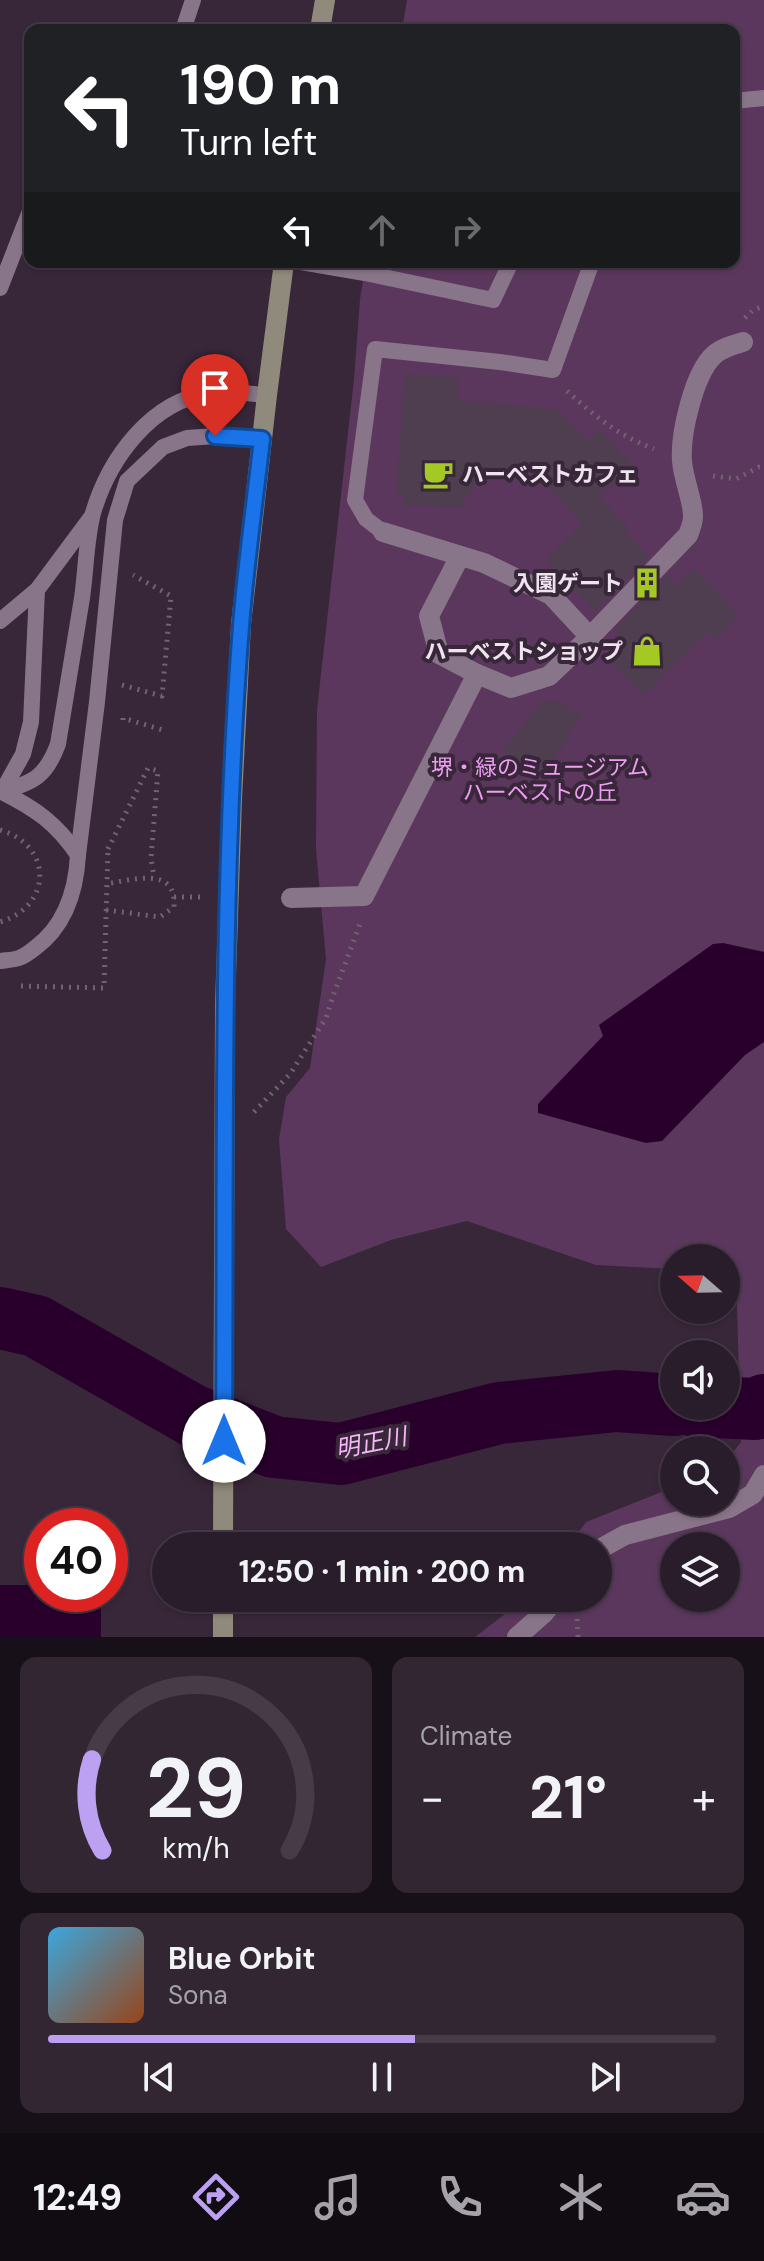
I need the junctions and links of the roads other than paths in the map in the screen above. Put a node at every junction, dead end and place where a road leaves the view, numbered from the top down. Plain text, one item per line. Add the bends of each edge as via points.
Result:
1 (193, 0) edge
2 (325, 0) edge
3 (185, 24) edge
4 (321, 24) edge
5 (764, 98) edge
6 (740, 100) edge
7 (24, 226) edge
8 (283, 268) edge
9 (336, 268) edge
10 (508, 268) edge
11 (590, 268) edge
12 (0, 288) edge
13 (743, 342) dead end
14 (267, 395) junction
15 (262, 439) junction
16 (93, 515) junction
17 (383, 532) joint
18 (460, 556) junction
19 (37, 590) junction
20 (0, 621) edge
21 (590, 637) junction
22 (477, 674) junction
23 (1, 792) edge
24 (78, 855) junction
25 (291, 898) dead end
26 (0, 961) edge
27 (764, 1475) edge
28 (223, 1532) edge
29 (612, 1542) edge
30 (223, 1612) edge
31 (545, 1612) edge
32 (223, 1637) edge
33 (517, 1637) edge

1 - 3 lane
2 - 4 street
5 - 6 lane
7 - 12 lane
8 - 14 street
9 - 10 lane via 493,300
11 - 17 lane via 553,370 375,349 355,500 366,519
13 - 21 street via 715,354 694,389 683,466 694,517 688,535
14 - 15 street
14 - 16 lane via 212,392 148,422 109,471
15 - 24 lane via 187,438 163,447 127,481 115,520
15 - 28 street via 241,624 232,799 225,1005
16 - 19 lane
16 - 23 lane via 58,744 51,763 36,779
17 - 18 street
18 - 21 street via 551,595
18 - 22 street via 429,616 439,654
19 - 20 lane
19 - 23 lane via 31,722 23,754
21 - 22 street via 549,676 511,688
22 - 25 street via 364,896
23 - 24 lane via 46,818
24 - 26 lane via 70,901 57,926 22,957
27 - 29 street via 753,1494 729,1508
30 - 32 street
31 - 33 street

